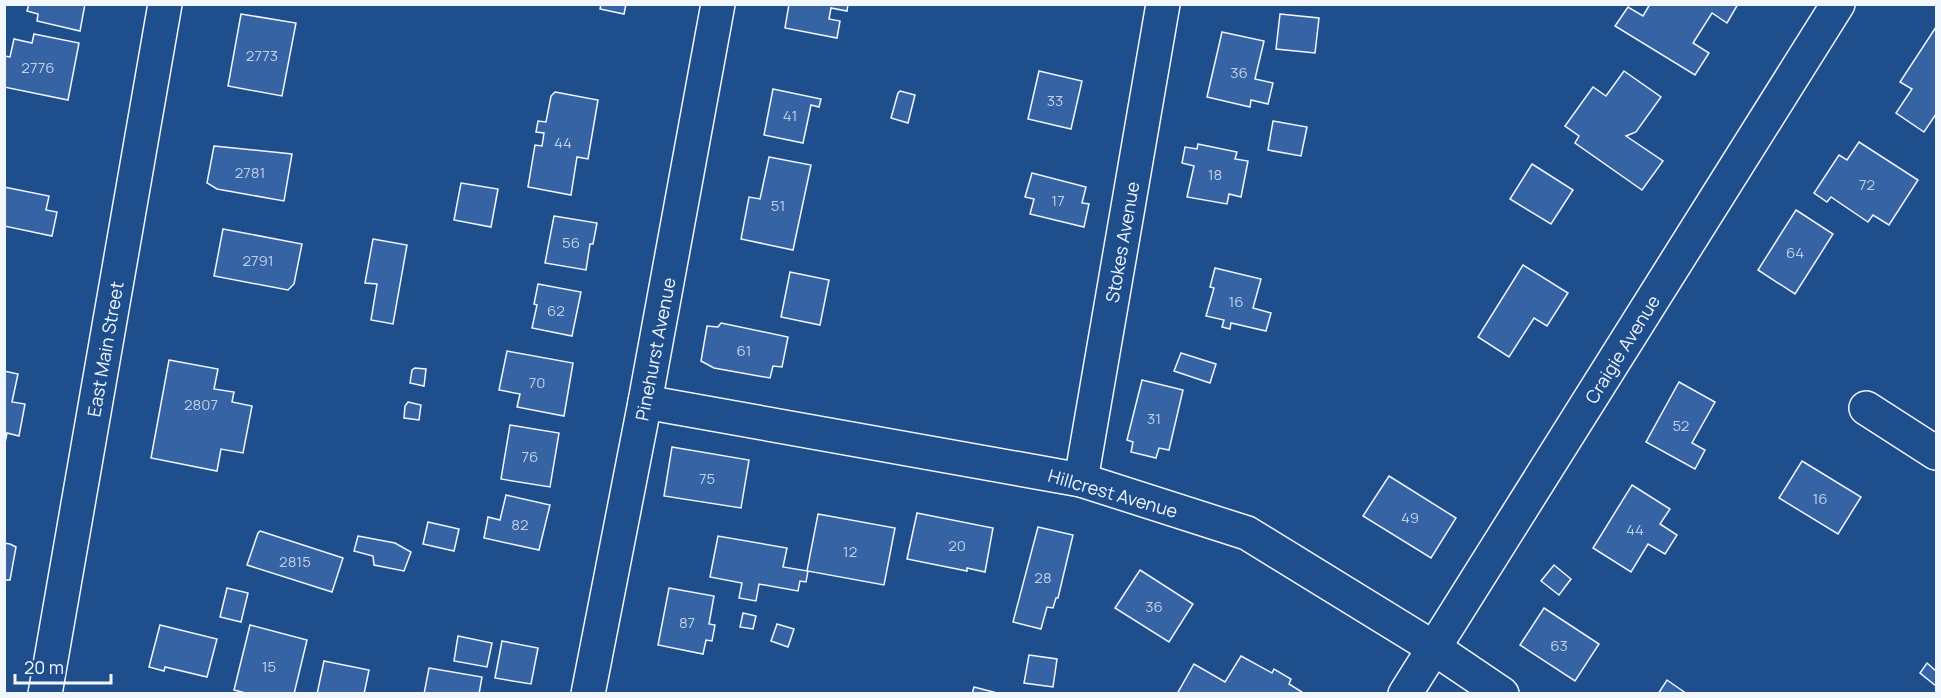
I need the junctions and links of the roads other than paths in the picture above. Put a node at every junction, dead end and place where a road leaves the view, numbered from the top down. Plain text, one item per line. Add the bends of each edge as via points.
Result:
1 (165, 4) edge
2 (718, 4) edge
3 (1162, 4) edge
4 (1838, 4) edge
5 (645, 402) junction
6 (1866, 408) dead end
7 (1936, 453) edge
8 (1081, 480) junction
9 (1434, 648) junction
10 (45, 693) edge
11 (588, 693) edge
12 (1405, 693) edge
13 (1502, 693) edge

1 - 10 street, East Main Street
2 - 5 street, Pinehurst Avenue
3 - 8 street, Stokes Avenue
4 - 9 street, Craigie Avenue
5 - 8 street, Hillcrest Avenue
5 - 11 street, Pinehurst Avenue
6 - 7 street
8 - 9 street, Hillcrest Avenue via 1247,533
9 - 12 street, Craigie Avenue
9 - 13 street, Hillcrest Avenue

